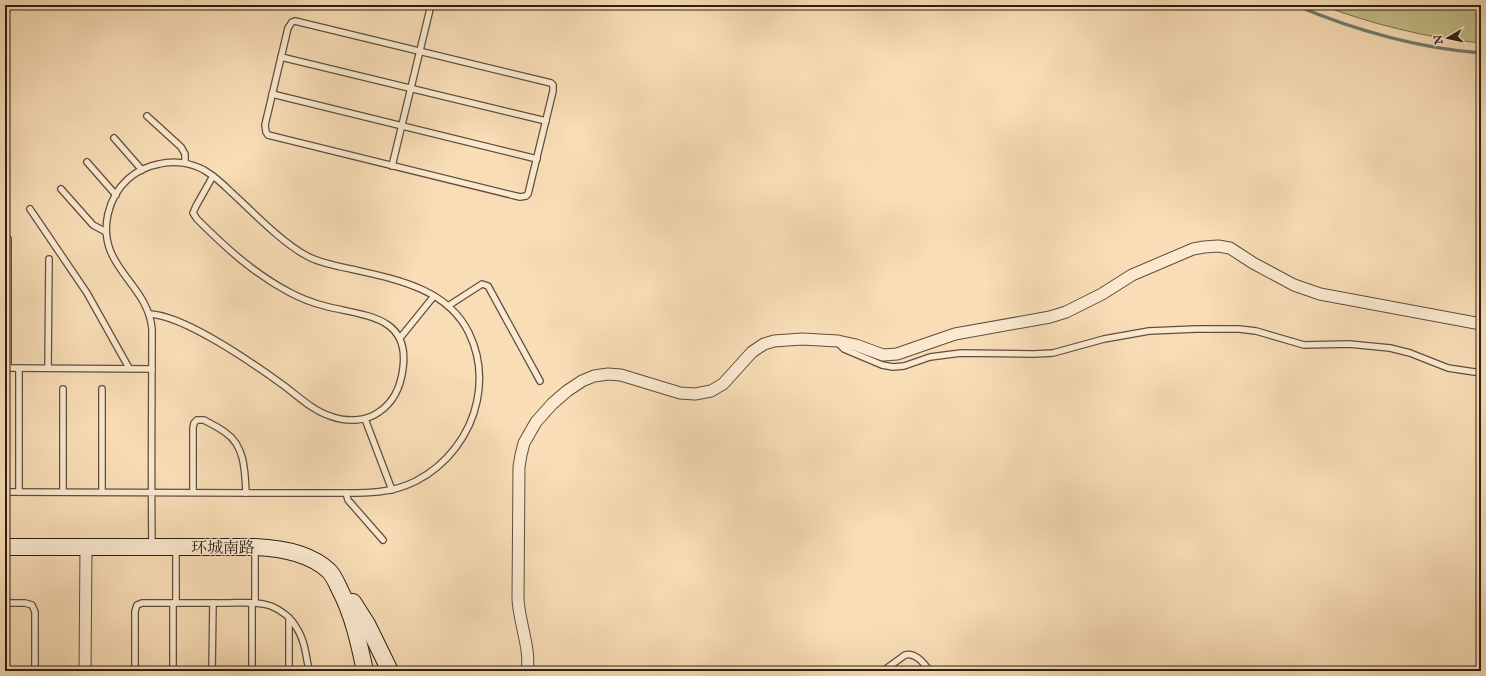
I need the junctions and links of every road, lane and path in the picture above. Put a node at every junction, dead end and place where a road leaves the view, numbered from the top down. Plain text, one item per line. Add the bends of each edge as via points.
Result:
1 (431, 5) edge
2 (420, 51) junction
3 (281, 57) junction
4 (411, 88) junction
5 (272, 94) junction
6 (147, 116) dead end
7 (546, 121) junction
8 (402, 126) junction
9 (114, 138) dead end
10 (537, 159) junction
11 (87, 162) dead end
12 (185, 163) junction
13 (392, 166) junction
14 (142, 170) junction
15 (213, 176) junction
16 (61, 188) dead end
17 (116, 195) junction
18 (30, 209) dead end
19 (106, 232) junction
20 (8, 239) dead end
21 (48, 259) dead end
22 (434, 296) junction
23 (448, 306) junction
24 (150, 314) junction
25 (1481, 324) edge
26 (400, 338) junction
27 (838, 341) junction
28 (6, 368) edge
29 (19, 368) junction
30 (48, 368) junction
31 (129, 368) junction
32 (152, 368) junction
33 (1481, 373) edge
34 (540, 381) dead end
35 (63, 389) dead end
36 (102, 390) dead end
37 (365, 419) junction
38 (392, 490) junction
39 (5, 492) edge
40 (19, 492) junction
41 (63, 492) junction
42 (102, 492) junction
43 (152, 492) junction
44 (193, 492) junction
45 (246, 493) junction
46 (346, 493) junction
47 (383, 540) dead end
48 (5, 547) edge
49 (86, 547) junction
50 (152, 547) junction
51 (176, 547) junction
52 (255, 547) junction
53 (330, 572) junction
54 (5, 603) edge
55 (175, 603) junction
56 (213, 603) junction
57 (253, 603) junction
58 (289, 618) junction
59 (376, 642) junction
60 (360, 648) junction
61 (35, 671) edge
62 (85, 671) edge
63 (135, 671) edge
64 (173, 671) edge
65 (212, 671) edge
66 (252, 671) edge
67 (289, 671) edge
68 (309, 671) edge
69 (365, 671) edge
70 (390, 671) edge
71 (527, 671) edge
72 (883, 671) edge
73 (930, 671) edge

1 - 2 lane
2 - 3 lane via 295,21 289,24
2 - 4 lane
2 - 7 lane via 551,83 553,91
3 - 4 lane
3 - 5 lane
4 - 7 lane
4 - 8 lane
5 - 8 lane
5 - 13 lane via 265,125 268,135
6 - 12 lane via 181,147 185,154
7 - 10 lane
8 - 10 lane
8 - 13 lane
9 - 14 lane
10 - 13 lane via 529,192 523,197
11 - 17 lane
12 - 14 lane via 165,163
12 - 15 lane
14 - 17 lane via 128,180
15 - 22 lane via 288,243 307,256 327,264 405,282
15 - 26 lane via 194,213 197,219 240,260 272,282 307,300 378,319 391,326
16 - 19 lane via 93,225
17 - 19 lane via 108,213
18 - 31 lane via 87,293
19 - 24 lane via 114,260
20 - 28 lane
21 - 30 lane
22 - 23 lane
22 - 26 lane
23 - 34 lane via 482,284 488,286
23 - 38 lane via 466,327 475,349 479,385 475,411 463,436 446,459 415,482
24 - 32 lane
24 - 37 lane via 172,320 231,350 324,414 341,419
25 - 27 street via 1320,294 1288,281 1230,248 1218,246 1193,249 1132,275 1072,310 1055,315 955,334 890,355
26 - 37 lane via 404,360 397,390 386,406 377,414
27 - 33 lane via 844,349 882,366 893,367 930,357 961,353 1053,353 1104,339 1149,331 1239,329 1304,344 1349,344 1390,348 1448,368
27 - 71 street via 784,340 764,344 752,352 723,384 703,393 680,393 620,375 594,376 572,387 544,412 524,443 519,467 518,599 528,658
28 - 29 lane
29 - 30 lane
29 - 40 lane
30 - 31 lane
31 - 32 lane
32 - 43 lane
35 - 41 lane
36 - 42 lane
37 - 38 lane
38 - 46 lane via 380,493
39 - 40 lane
40 - 41 lane
41 - 42 lane
42 - 43 lane
43 - 44 lane
43 - 50 lane
44 - 45 lane
44 - 45 lane via 193,428 194,423 204,420 226,432 237,444 244,469
45 - 46 lane
46 - 47 lane via 348,500
48 - 49 main road, 环城南路
49 - 50 main road, 环城南路
49 - 62 street
50 - 51 main road, 环城南路
51 - 52 main road, 环城南路
51 - 55 lane
52 - 53 main road, 环城南路 via 294,553
52 - 57 lane
53 - 59 main road via 356,605
53 - 60 main road via 349,609
54 - 61 lane via 32,605 35,612
55 - 56 lane
55 - 63 lane via 137,605
55 - 64 lane
56 - 57 lane
56 - 65 lane
57 - 58 lane via 277,609
57 - 66 lane
58 - 67 lane
58 - 68 lane via 300,634
59 - 60 main road via 366,638 361,642
59 - 70 main road
60 - 69 main road
72 - 73 lane via 910,653

